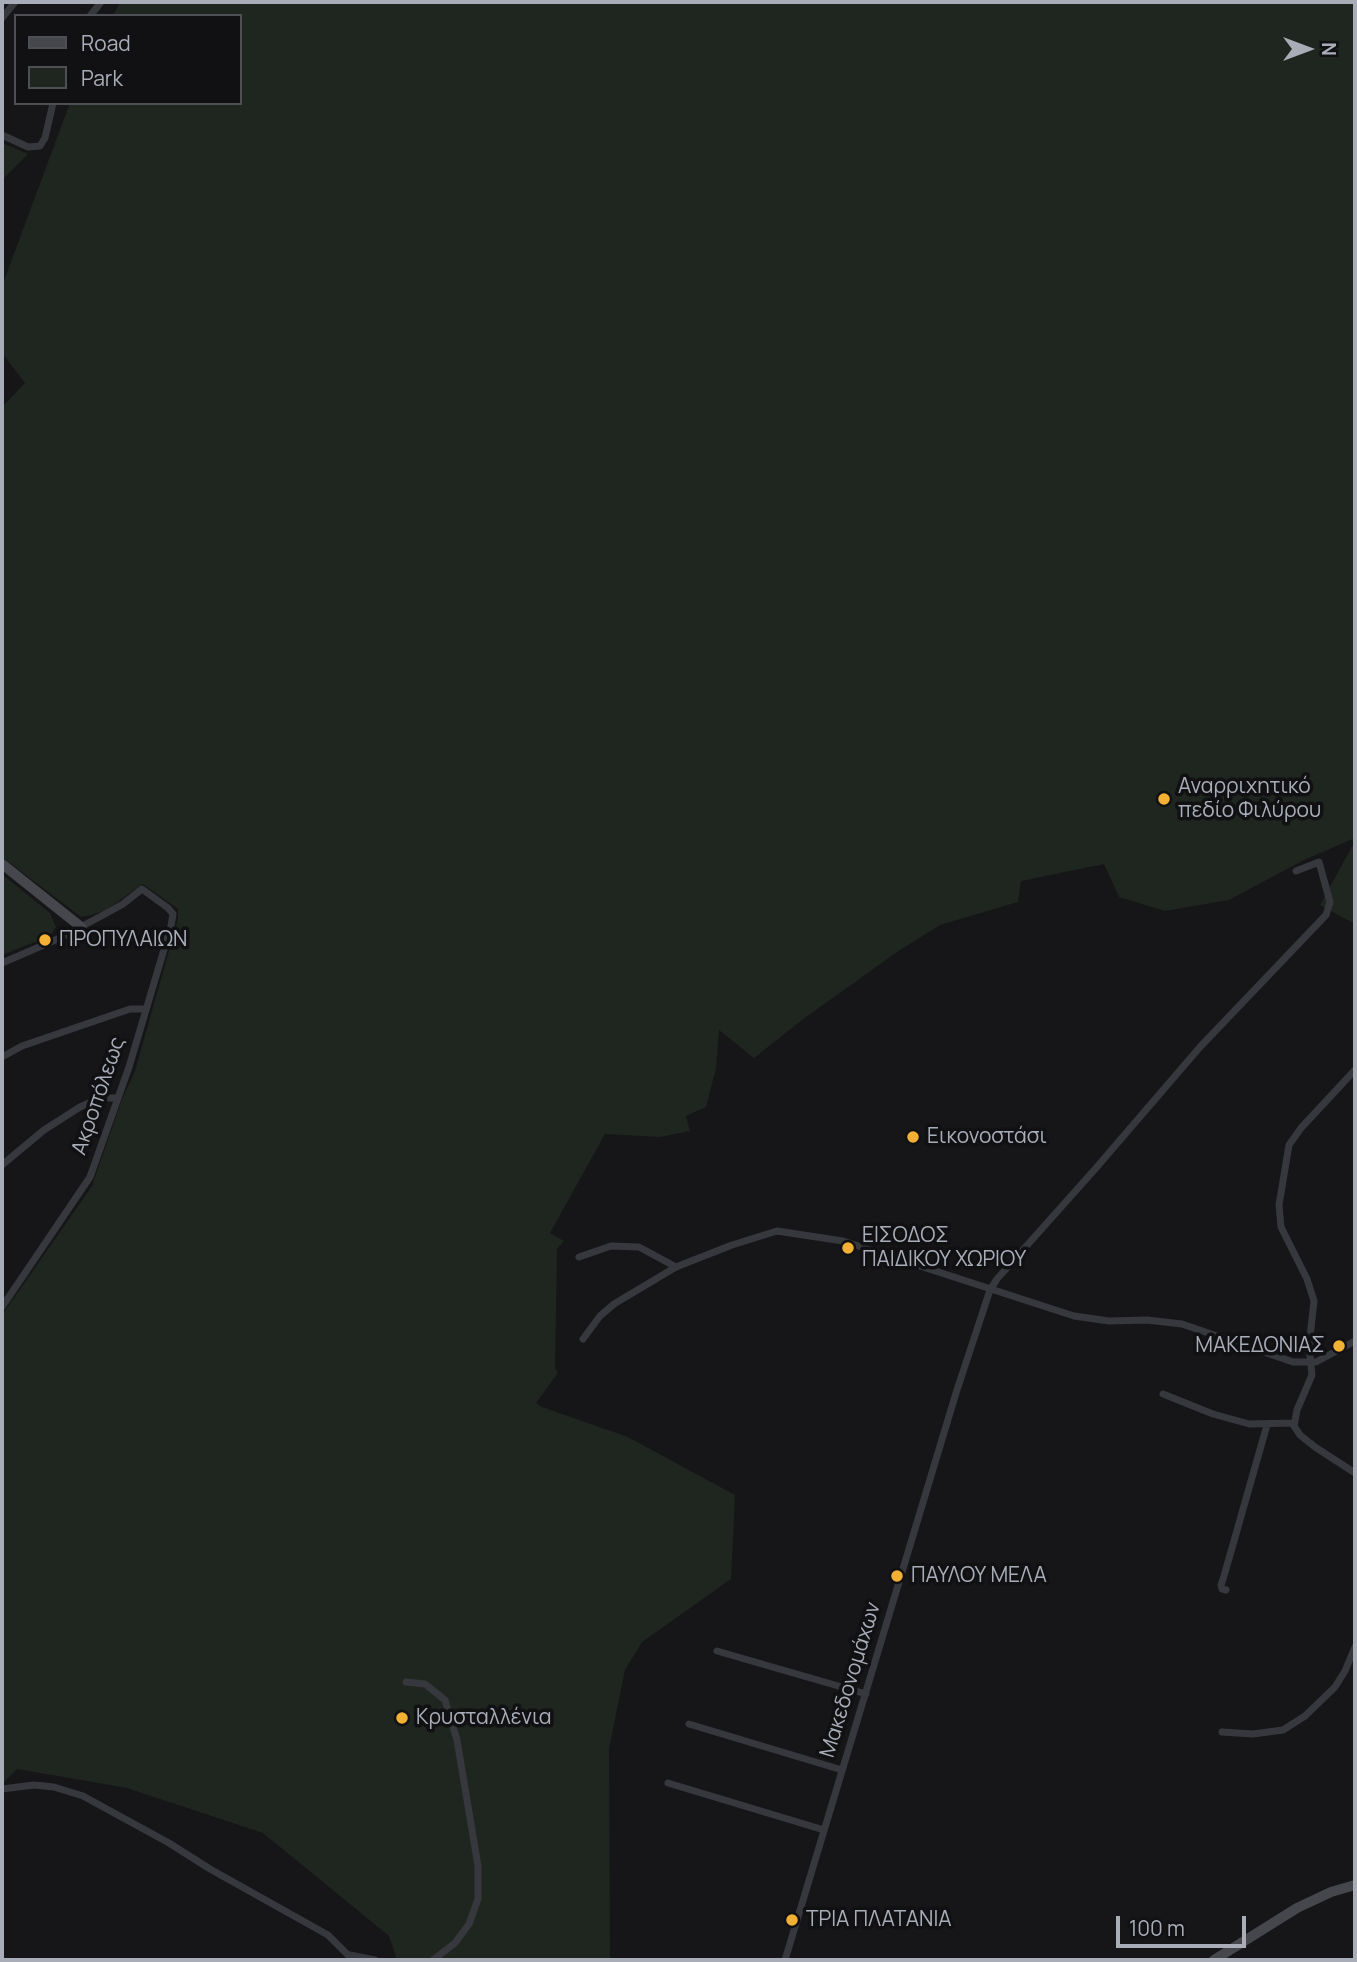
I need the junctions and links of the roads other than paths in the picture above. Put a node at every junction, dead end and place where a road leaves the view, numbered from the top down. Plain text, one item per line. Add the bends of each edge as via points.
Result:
1 (15, 2) edge
2 (2, 18) edge
3 (52, 105) edge
4 (2, 135) edge
5 (2, 864) edge
6 (1296, 871) dead end
7 (81, 927) junction
8 (2, 963) edge
9 (145, 1009) junction
10 (2, 1057) edge
11 (1355, 1070) edge
12 (118, 1098) junction
13 (2, 1164) edge
14 (579, 1257) dead end
15 (676, 1267) junction
16 (990, 1290) junction
17 (2, 1307) edge
18 (583, 1339) dead end
19 (1355, 1341) edge
20 (1312, 1363) junction
21 (1163, 1394) dead end
22 (1293, 1423) junction
23 (1267, 1425) junction
24 (1355, 1473) edge
25 (1226, 1590) dead end
26 (1355, 1647) edge
27 (717, 1651) dead end
28 (406, 1682) dead end
29 (866, 1694) junction
30 (690, 1724) dead end
31 (1222, 1732) dead end
32 (842, 1770) junction
33 (668, 1783) dead end
34 (2, 1789) edge
35 (824, 1830) junction
36 (1355, 1885) edge
37 (351, 1958) edge
38 (375, 1960) edge
39 (433, 1960) edge
40 (785, 1960) edge
41 (1214, 1960) edge

1 - 2 street
3 - 4 street via 40,146 28,147
5 - 7 street
6 - 16 street via 1319,862 1329,902 1326,915 1200,1047
7 - 8 street
7 - 9 street, Ακροπόλεως via 142,888 168,908 173,916
9 - 10 street via 130,1009
9 - 12 street, Ακροπόλεως
11 - 20 street via 1292,1139 1282,1180 1279,1220 1314,1301 1309,1346
12 - 13 street via 100,1098 80,1107
12 - 17 street, Ακροπόλεως via 88,1181
14 - 15 street via 611,1246 639,1247
15 - 16 street via 777,1231 843,1241
15 - 18 street via 614,1304
16 - 20 street via 1074,1316 1182,1324 1279,1359
16 - 29 street, Μακεδονομάχων
19 - 20 street
20 - 22 street via 1312,1376
21 - 23 street via 1235,1420
22 - 23 street
22 - 24 street via 1305,1440
23 - 25 street via 1224,1576 1222,1589
26 - 31 street via 1335,1687 1305,1716 1283,1730
27 - 29 street
28 - 39 street via 425,1684 445,1700 457,1740 478,1866 478,1899 469,1924 455,1943
29 - 32 street, Μακεδονομάχων
30 - 32 street
32 - 35 street, Μακεδονομάχων
33 - 35 street
34 - 37 street via 34,1785 83,1796 328,1935
35 - 40 street, Μακεδονομάχων
36 - 41 street via 1297,1908
37 - 38 street

